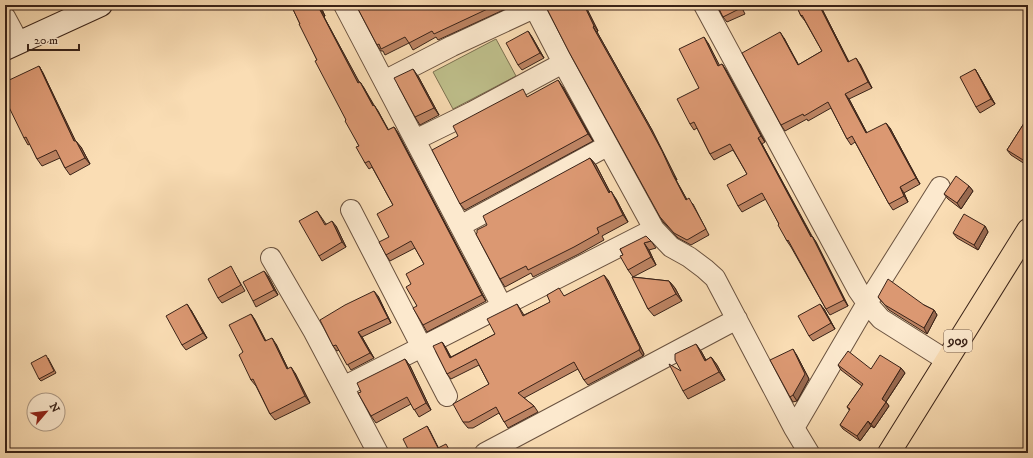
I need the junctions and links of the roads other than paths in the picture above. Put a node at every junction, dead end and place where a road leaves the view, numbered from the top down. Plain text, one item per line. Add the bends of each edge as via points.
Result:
1 (101, 5) edge
2 (344, 5) edge
3 (704, 5) edge
4 (534, 6) edge
5 (5, 17) edge
6 (12, 46) edge
7 (563, 63) junction
8 (384, 81) junction
9 (415, 140) junction
10 (607, 146) junction
11 (940, 187) dead end
12 (351, 210) dead end
13 (460, 226) junction
14 (654, 229) junction
15 (1028, 230) edge
16 (271, 258) dead end
17 (867, 303) junction
18 (502, 306) junction
19 (737, 319) junction
20 (422, 347) junction
21 (946, 360) junction
22 (343, 386) junction
23 (447, 396) dead end
24 (794, 428) junction
25 (378, 453) edge
26 (485, 453) edge
27 (809, 453) edge
28 (889, 453) edge

1 - 6 main road
2 - 8 street
3 - 17 street
4 - 7 street
4 - 8 street
5 - 6 street
7 - 9 street
7 - 10 street
8 - 9 street
9 - 13 street
10 - 13 street
10 - 14 street
11 - 17 street
12 - 20 street
13 - 18 street
14 - 18 street
14 - 19 street via 671,247 689,257 715,278
15 - 21 main road, 909
16 - 22 street
17 - 21 street via 881,319
17 - 24 street
18 - 20 street
19 - 24 street
19 - 26 street
20 - 22 street
20 - 23 street
21 - 28 main road, 909
22 - 25 street
24 - 27 street

